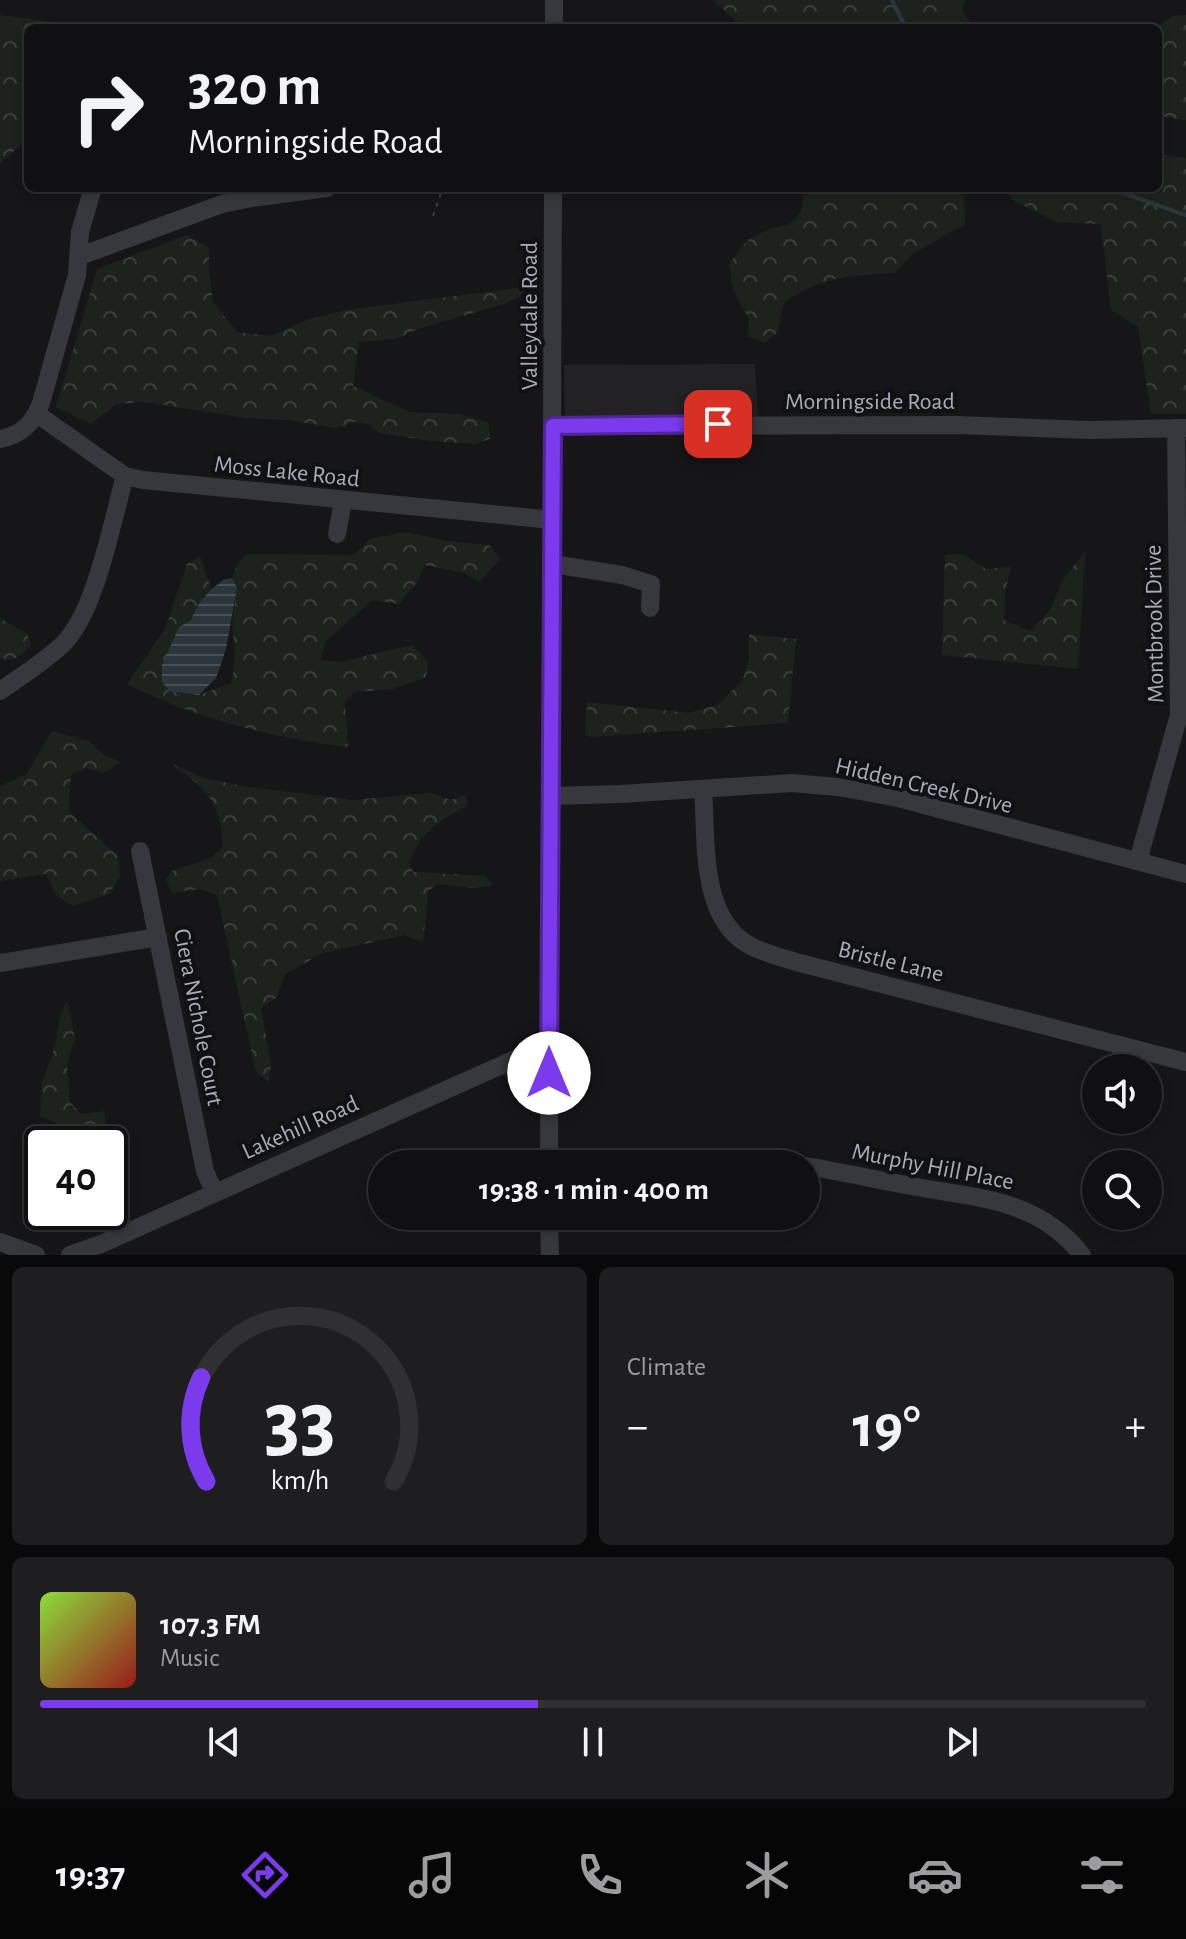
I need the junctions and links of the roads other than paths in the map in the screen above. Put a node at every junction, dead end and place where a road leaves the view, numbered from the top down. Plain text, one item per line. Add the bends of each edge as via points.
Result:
1 (554, 0) edge
2 (554, 24) edge
3 (92, 192) edge
4 (297, 192) edge
5 (553, 192) edge
6 (80, 256) junction
7 (37, 414) junction
8 (553, 426) junction
9 (1181, 428) edge
10 (0, 439) edge
11 (125, 476) junction
12 (343, 501) junction
13 (553, 520) junction
14 (337, 534) dead end
15 (553, 564) junction
16 (650, 608) dead end
17 (0, 691) edge
18 (1182, 715) edge
19 (703, 790) junction
20 (551, 796) junction
21 (140, 851) dead end
22 (1138, 861) junction
23 (1186, 874) edge
24 (158, 937) junction
25 (0, 963) edge
26 (549, 1044) junction
27 (1186, 1062) edge
28 (549, 1150) edge
29 (820, 1169) edge
30 (214, 1192) junction
31 (549, 1230) edge
32 (0, 1242) edge
33 (36, 1255) edge
34 (70, 1255) edge
35 (550, 1255) edge
36 (1082, 1255) edge

1 - 2 street
3 - 6 street via 80,232
4 - 6 street via 222,204
5 - 8 street, Valleydale Road
6 - 7 street
7 - 10 street via 26,428
7 - 11 street, Moss Lake Road
8 - 9 street, Morningside Road
8 - 13 street, Valleydale Road
9 - 18 street, Montbrook Drive
11 - 12 street, Moss Lake Road
11 - 17 street via 80,622 64,643
12 - 13 street, Moss Lake Road
12 - 14 street
13 - 15 street, Valleydale Road
15 - 16 street via 651,584
15 - 20 street, Valleydale Road
18 - 22 street, Montbrook Drive
19 - 20 street, Hidden Creek Drive
19 - 22 street, Hidden Creek Drive via 792,783 838,787
19 - 27 street, Bristle Lane via 717,907 747,944 796,962
20 - 26 street, Valleydale Road
21 - 24 street, Ciera Nichole Court
22 - 23 street, Hidden Creek Drive
24 - 25 street
24 - 30 street, Ciera Nichole Court via 205,1171
26 - 28 street, Valleydale Road
26 - 30 street, Lakehill Road
29 - 36 street, Murphy Hill Place via 1018,1207 1054,1227
30 - 34 street, Lakehill Road
31 - 35 street
32 - 33 street

